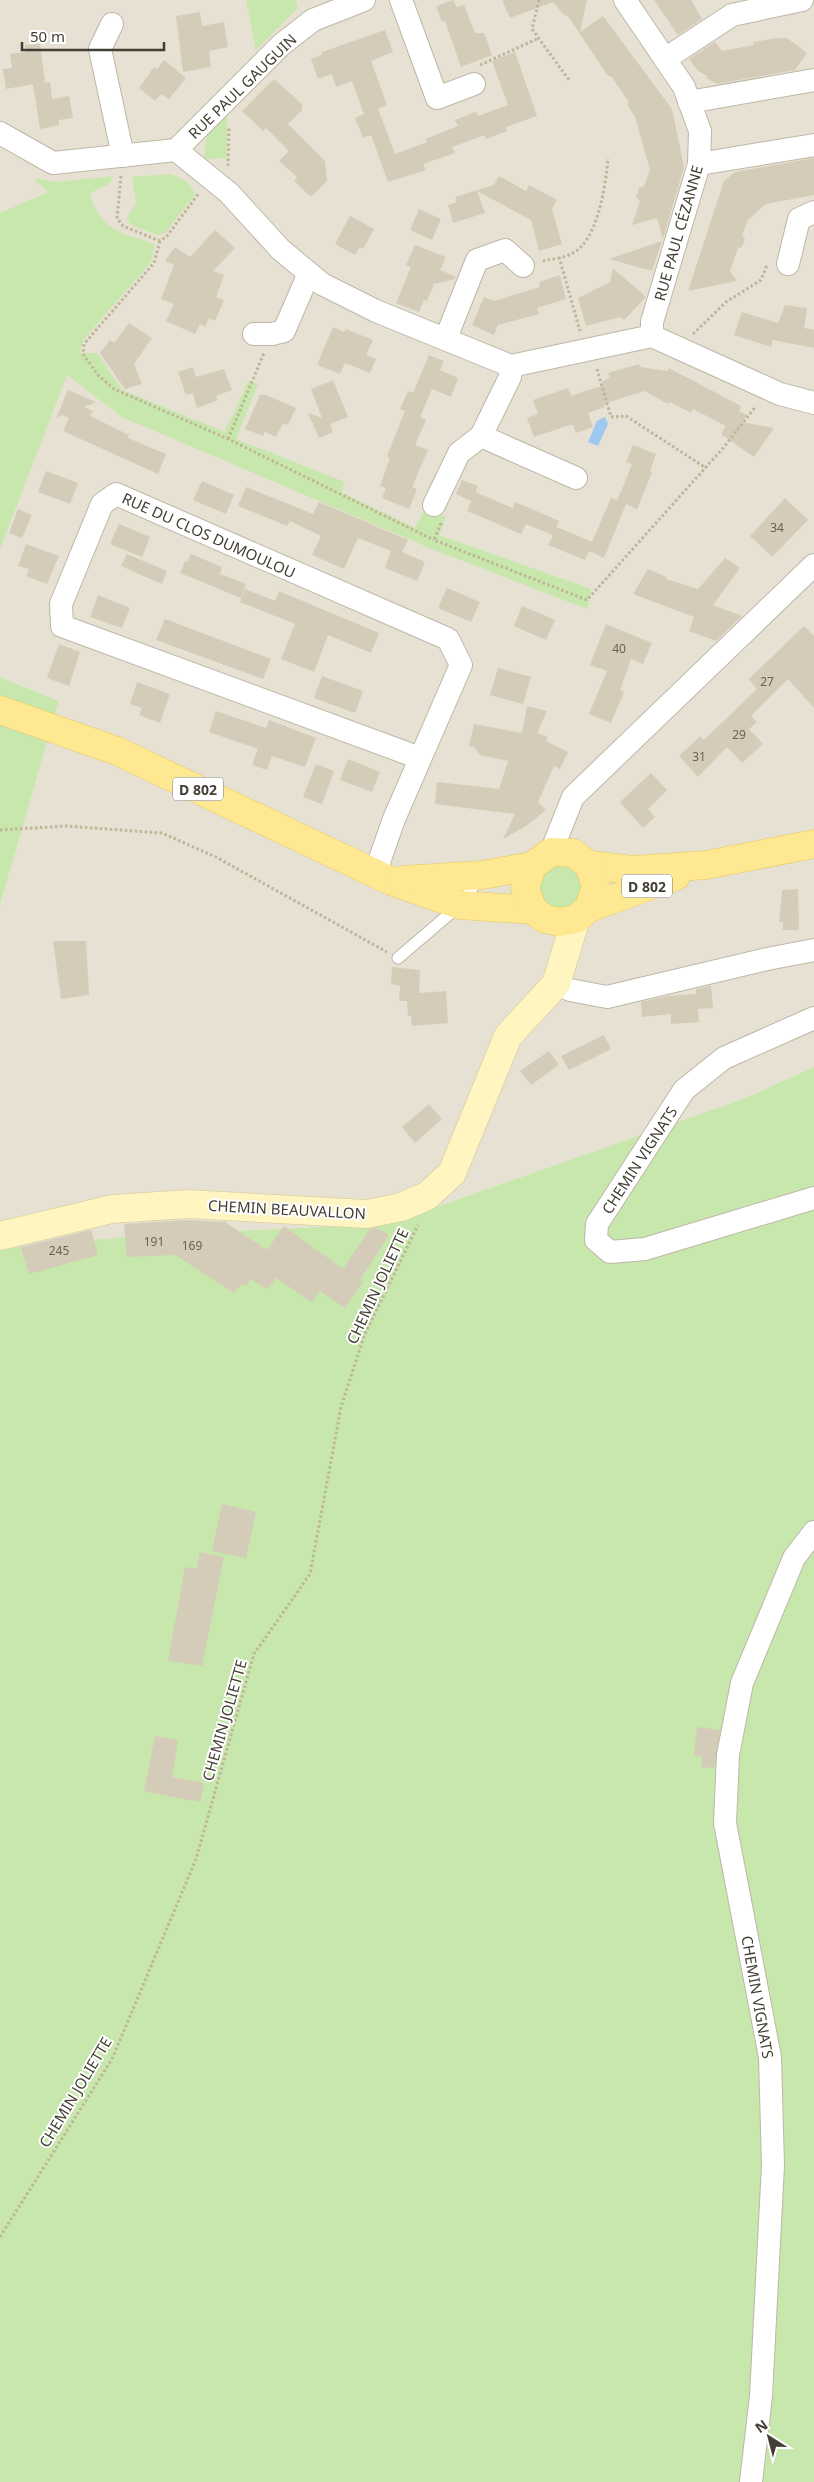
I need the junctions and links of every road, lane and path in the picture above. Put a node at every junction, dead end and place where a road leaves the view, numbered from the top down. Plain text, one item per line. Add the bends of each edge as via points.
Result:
1 (364, 0) edge
2 (400, 0) edge
3 (539, 0) edge
4 (625, 0) edge
5 (802, 0) edge
6 (112, 24) dead end
7 (538, 38) junction
8 (665, 59) junction
9 (569, 80) dead end
10 (814, 80) edge
11 (474, 84) joint
12 (229, 97) junction
13 (689, 102) junction
14 (0, 133) edge
15 (814, 145) edge
16 (176, 150) junction
17 (608, 158) dead end
18 (126, 164) junction
19 (699, 164) junction
20 (228, 167) dead end
21 (194, 185) dead end
22 (814, 212) edge
23 (160, 241) junction
24 (559, 257) junction
25 (788, 264) joint
26 (523, 266) joint
27 (309, 273) junction
28 (263, 334) joint
29 (652, 336) junction
30 (446, 338) junction
31 (678, 348) junction
32 (589, 349) junction
33 (512, 366) junction
34 (766, 388) junction
35 (814, 403) edge
36 (481, 436) junction
37 (228, 439) junction
38 (706, 468) junction
39 (576, 478) dead end
40 (434, 505) joint
41 (434, 540) junction
42 (814, 565) edge
43 (0, 710) edge
44 (420, 758) junction
45 (0, 830) edge
46 (814, 844) edge
47 (561, 859) junction
48 (706, 865) junction
49 (482, 875) junction
50 (384, 878) junction
51 (460, 905) junction
52 (539, 914) junction
53 (582, 914) junction
54 (814, 950) edge
55 (398, 958) joint
56 (559, 977) junction
57 (814, 1018) edge
58 (427, 1196) junction
59 (814, 1198) edge
60 (0, 1236) edge
61 (814, 1532) edge
62 (0, 2237) edge
63 (751, 2482) edge

1 - 12 street, RUE PAUL GAUGUIN via 313,20 281,45
2 - 11 street via 437,98
3 - 7 path via 532,29
4 - 8 street, RUE PAUL CÉZANNE
5 - 8 street via 732,15
6 - 18 street via 100,49
7 - 9 path
7 - 11 path via 479,66
8 - 13 street, RUE PAUL CÉZANNE via 684,87
10 - 13 street
12 - 16 street, RUE PAUL GAUGUIN
12 - 20 path
13 - 19 street, RUE PAUL CÉZANNE via 700,131
14 - 18 street via 53,163
15 - 19 street
16 - 18 street
16 - 27 street via 229,193 280,249
17 - 24 path via 606,186 588,241 573,253
18 - 23 path via 121,174 118,218 123,226
19 - 29 street, RUE PAUL CÉZANNE via 652,322
21 - 23 path via 200,192
22 - 25 street via 799,219
23 - 37 path via 154,263 84,344 83,354 98,375 114,389
24 - 26 path
24 - 32 path
25 - 31 path via 768,262 761,280 726,302
26 - 30 street via 505,250 477,260
27 - 28 street via 284,331
27 - 30 street via 322,284 376,311
28 - 37 path
29 - 31 street
29 - 32 street
30 - 33 street
31 - 34 street
32 - 33 street
32 - 38 path via 612,417 626,416
33 - 36 street via 510,378
34 - 35 street
34 - 38 path via 749,417
36 - 39 street
36 - 40 street via 459,453
37 - 41 path
38 - 41 path via 587,600
40 - 41 path via 443,518
42 - 47 street via 573,797
43 - 50 main road, D 802 via 117,751
44 - 44 street, RUE DU CLOS DUMOULOU via 461,665 448,639 116,494 102,504 61,604 62,626
44 - 50 street, RUE DU CLOS DUMOULOU via 380,859
45 - 55 path via 66,826 162,833 216,857
46 - 48 main road, D 802
47 - 48 main road, D 802 via 633,870
47 - 49 main road, D 802
47 - 52 main road via 525,888
47 - 53 main road via 596,887
48 - 53 main road, D 802
49 - 50 main road, D 802
49 - 51 lane
50 - 51 main road, D 802
51 - 52 main road, D 802
51 - 55 lane
52 - 53 main road via 560,922
52 - 56 street via 557,944
53 - 56 street, CHEMIN BEAUVALLON
54 - 56 street via 607,997 570,990
56 - 58 street, CHEMIN BEAUVALLON via 508,1036 452,1173
57 - 59 street, CHEMIN VIGNATS via 724,1058 684,1090 597,1224 596,1240 610,1252 645,1248
58 - 60 street, CHEMIN BEAUVALLON via 401,1207 367,1214 188,1204 112,1209
58 - 62 path, CHEMIN JOLIETTE via 425,1211 364,1336 341,1407 310,1574 254,1654 196,1859 112,2059
61 - 63 street, CHEMIN VIGNATS via 794,1558 742,1683 728,1754 725,1823 770,2057 773,2156 761,2396

